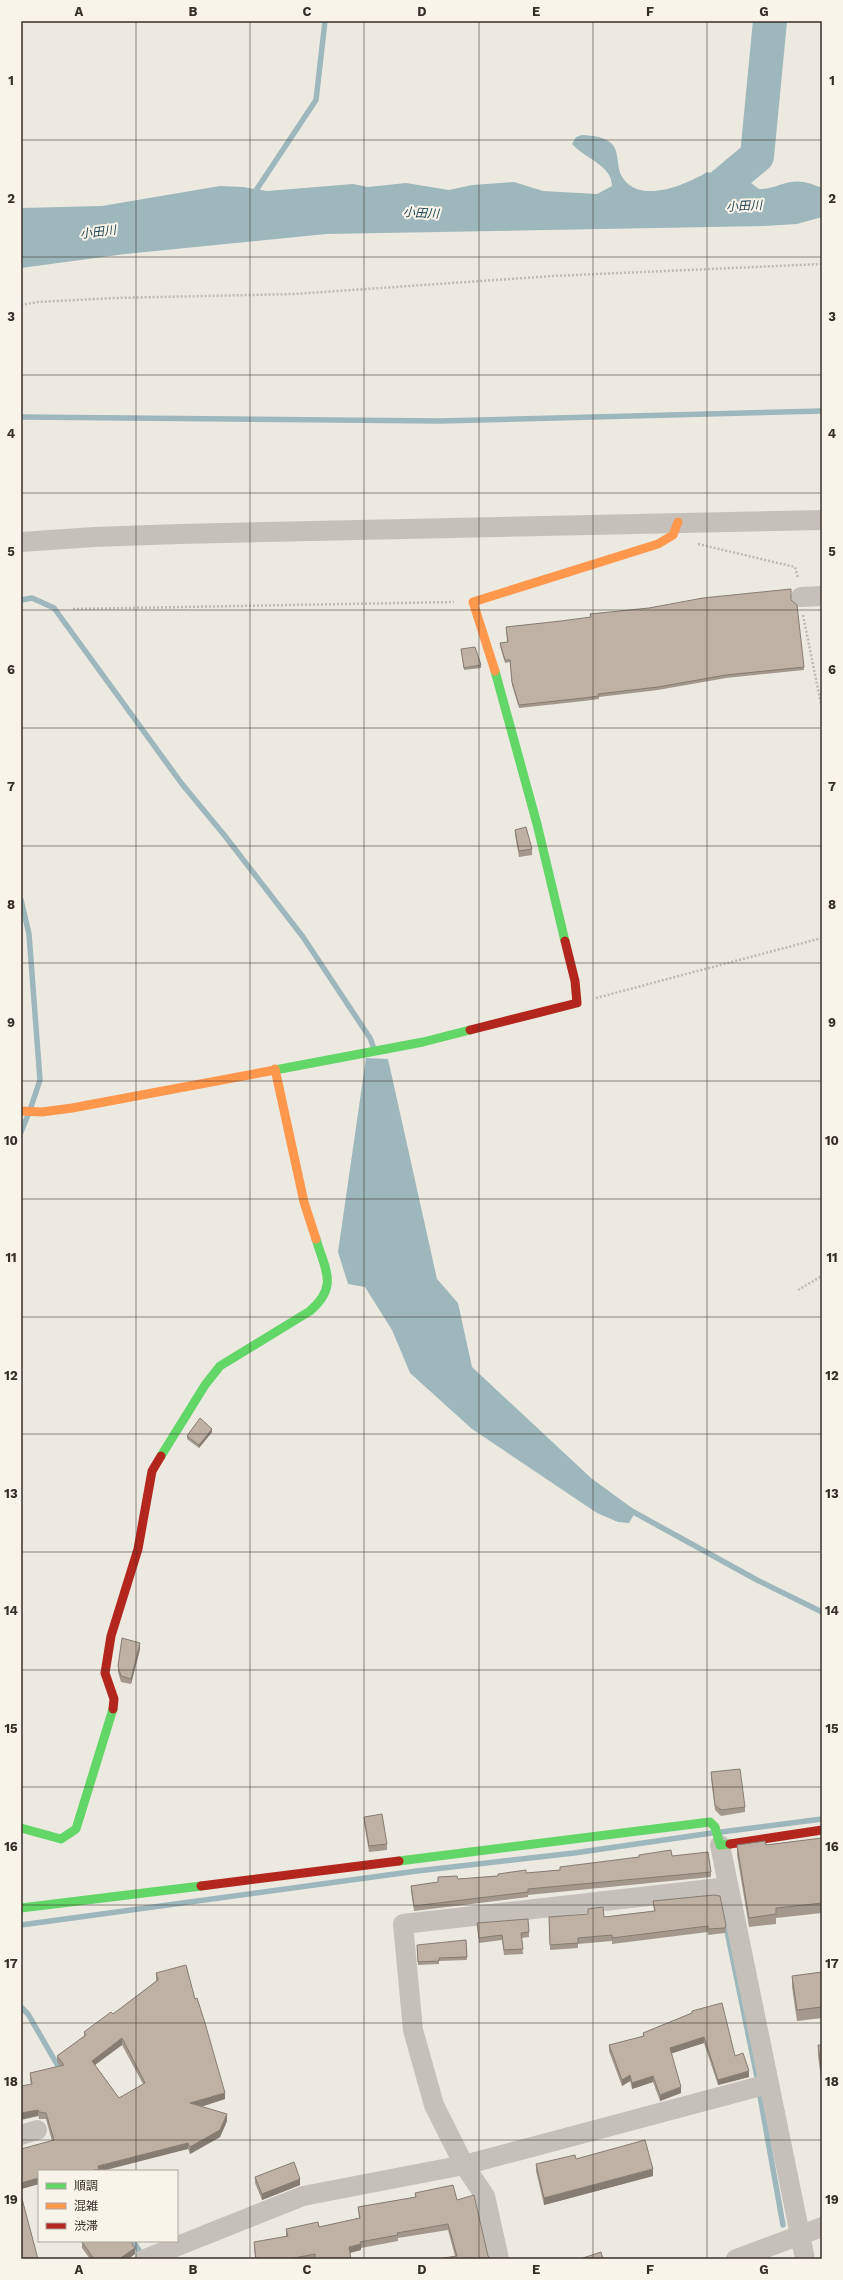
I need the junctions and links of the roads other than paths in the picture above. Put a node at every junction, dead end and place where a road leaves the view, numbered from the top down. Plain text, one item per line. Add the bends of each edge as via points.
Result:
1 (822, 520) edge
2 (678, 527) junction
3 (21, 542) edge
4 (822, 596) edge
5 (801, 597) road end
6 (275, 1069) junction
7 (21, 1110) edge
8 (21, 1828) edge
9 (822, 1830) edge
10 (718, 1837) junction
11 (722, 1888) junction
12 (21, 1908) edge
13 (768, 2084) junction
14 (464, 2165) junction
15 (822, 2227) edge
16 (800, 2235) junction
17 (146, 2258) edge
18 (499, 2259) edge
19 (736, 2259) edge
20 (805, 2259) edge

1 - 2 street
2 - 3 street via 171,534
2 - 6 street via 671,538 653,546 473,602 502,694 535,816 577,1003 384,1050
4 - 5 street
6 - 7 street via 72,1108 42,1112
6 - 8 street via 304,1202 324,1263 328,1287 322,1300 310,1311 220,1366 205,1385 152,1470 138,1549 111,1636 105,1673 114,1700 112,1716 76,1829 61,1839
9 - 10 street via 732,1842
10 - 11 street
10 - 12 street via 710,1822
11 - 13 street
11 - 14 street via 404,1924 413,2030 434,2105
13 - 14 street
13 - 16 street
14 - 17 street via 303,2196
14 - 18 street via 485,2196
15 - 16 street
16 - 19 street
16 - 20 street

